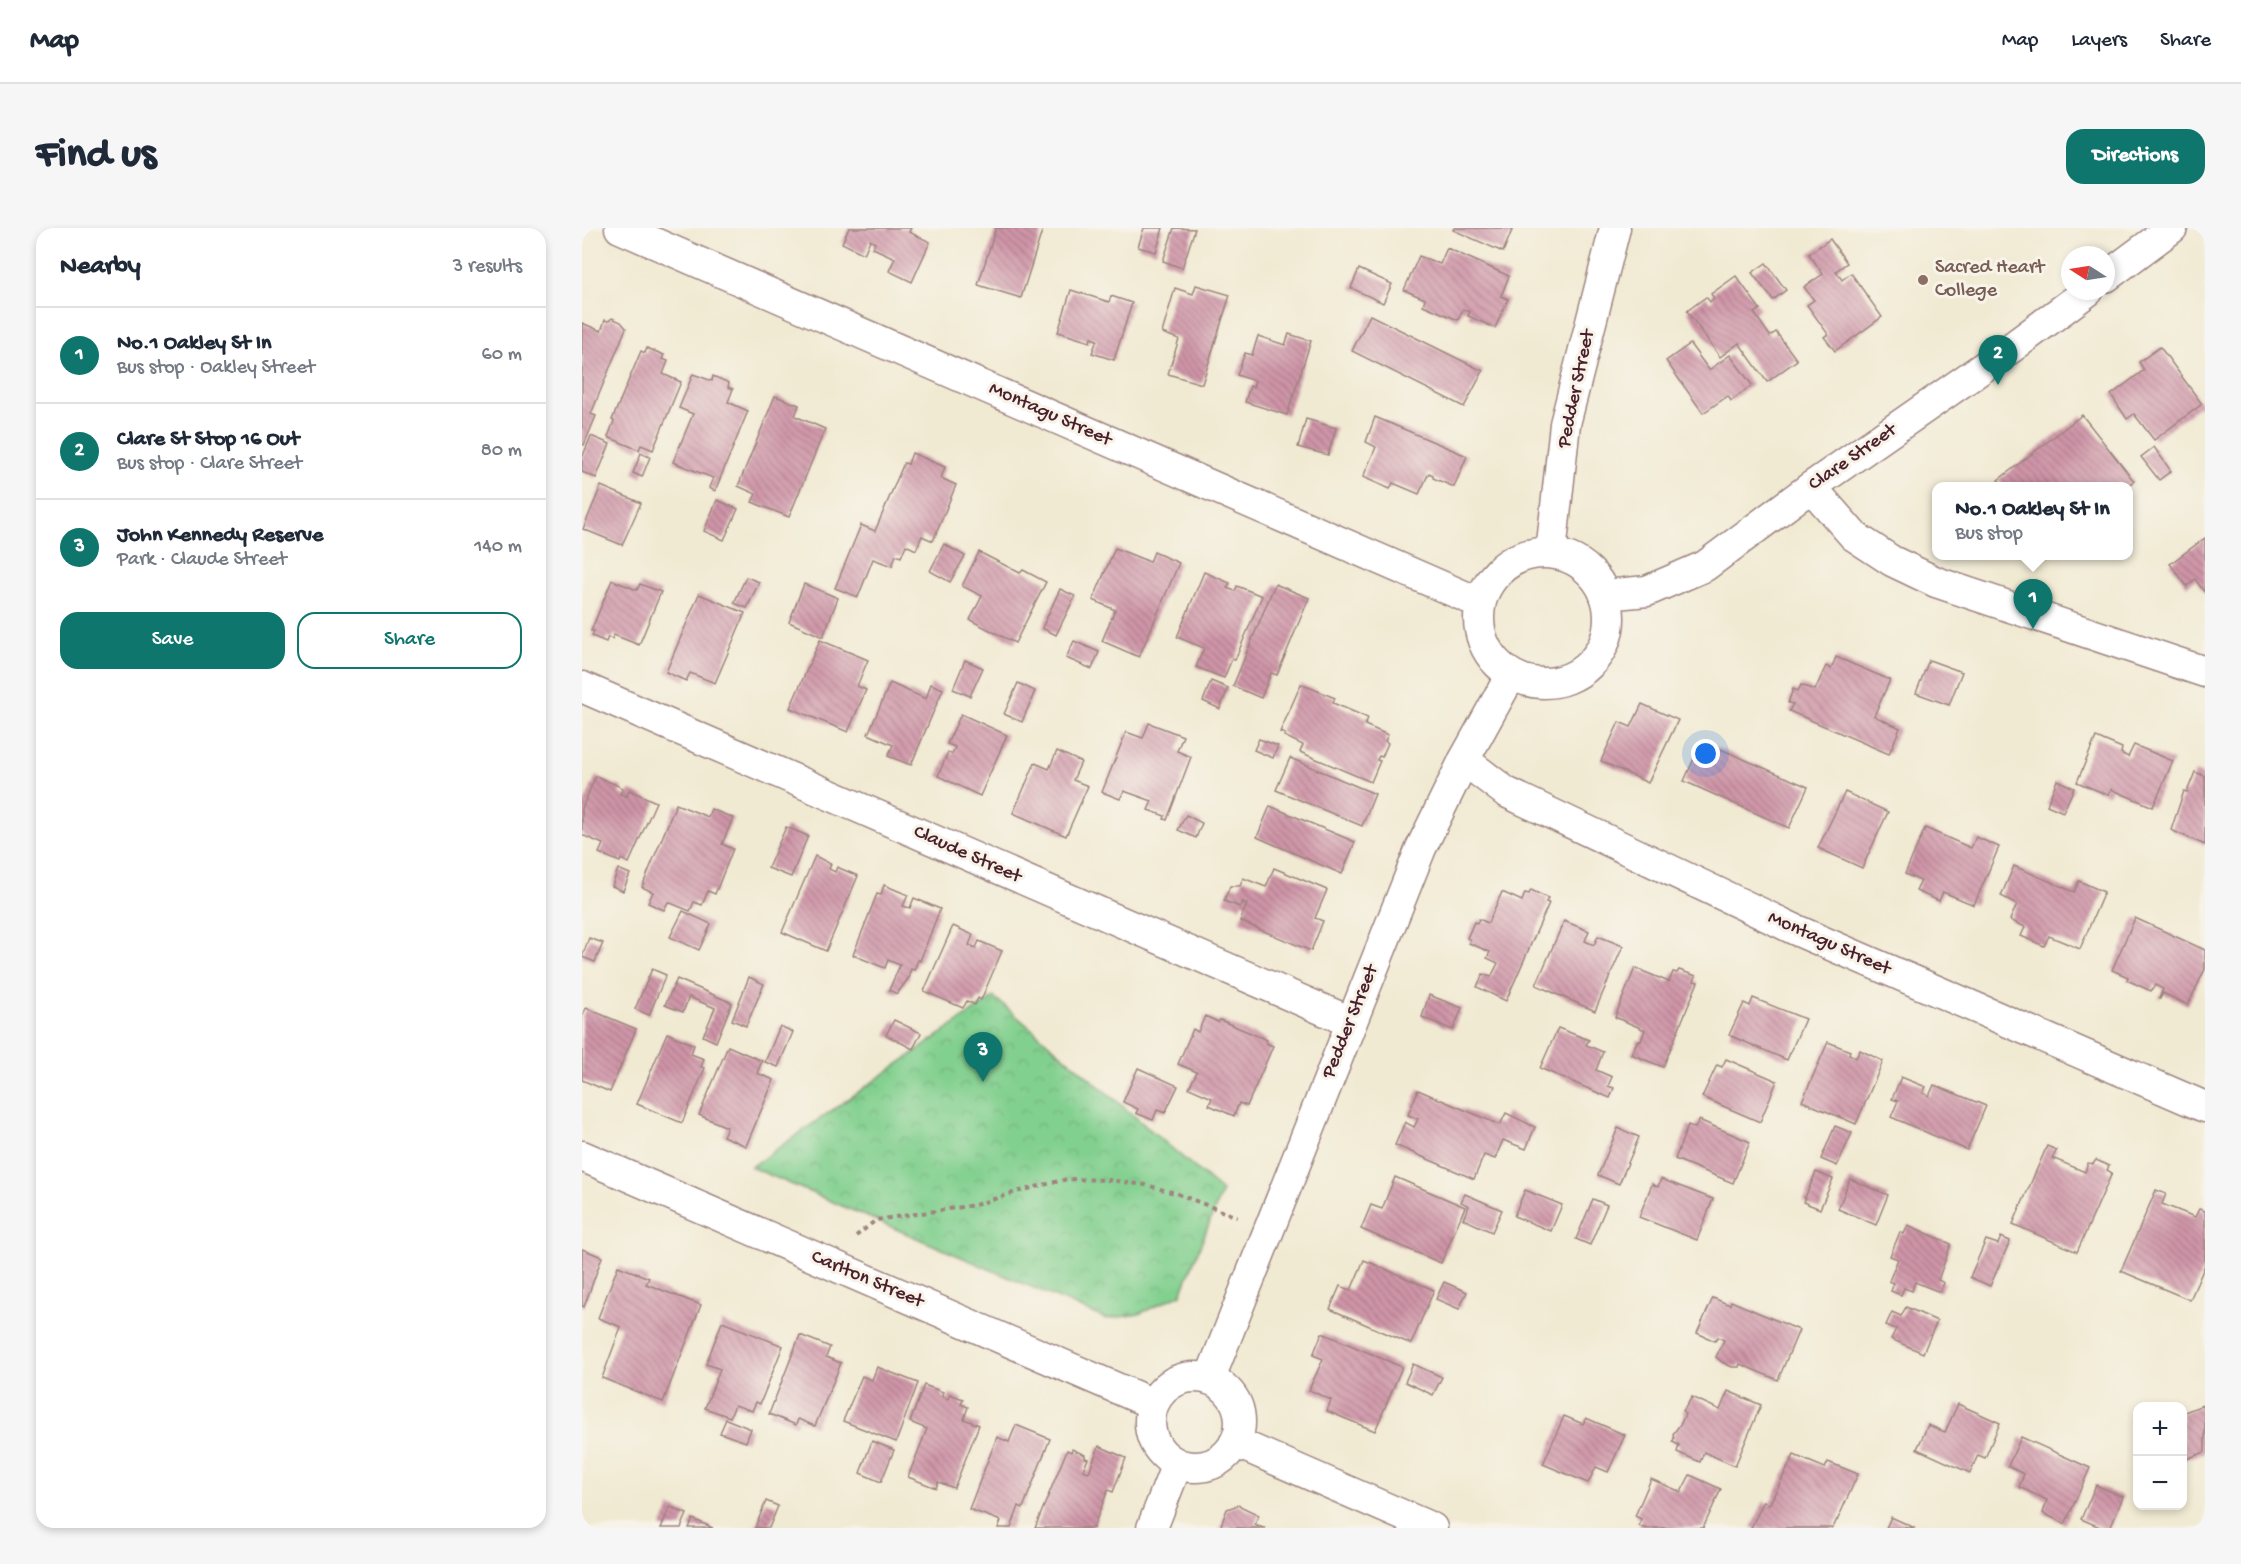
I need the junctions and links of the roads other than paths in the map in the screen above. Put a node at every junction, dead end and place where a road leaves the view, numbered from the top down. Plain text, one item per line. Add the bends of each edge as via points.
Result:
1 (620, 228) edge
2 (1616, 228) edge
3 (2172, 228) edge
4 (2115, 270) edge
5 (2076, 300) edge
6 (1811, 487) junction
7 (1551, 553) junction
8 (1605, 595) junction
9 (1480, 603) junction
10 (2205, 672) edge
11 (1511, 675) junction
12 (582, 687) edge
13 (1464, 760) junction
14 (1352, 1022) junction
15 (2205, 1107) edge
16 (582, 1156) edge
17 (1210, 1378) junction
18 (1152, 1404) junction
19 (1235, 1442) junction
20 (1177, 1464) junction
21 (1152, 1528) edge
22 (1432, 1528) edge

1 - 9 street, Montagu Street
2 - 7 street, Pedder Street via 1565,424
3 - 4 street
5 - 6 street, Clare Street
6 - 8 street, Clare Street via 1706,566 1647,591
6 - 10 street via 1854,536 1892,561 1936,582
7 - 8 street via 1584,566
7 - 9 street via 1532,554 1499,571
8 - 11 street via 1607,634 1600,652 1586,668 1550,683 1530,682
9 - 11 street via 1479,624 1484,644
11 - 13 street, Pedder Street
12 - 14 street, Claude Street
13 - 14 street, Pedder Street via 1421,848
13 - 15 street, Montagu Street via 1506,792 1796,930
14 - 17 street, Pedder Street
16 - 18 street, Carlton Street
17 - 18 street via 1183,1377 1170,1383
17 - 19 street via 1226,1388 1237,1404 1240,1430
18 - 20 street via 1152,1439 1166,1458
19 - 20 street via 1227,1454 1203,1467
19 - 22 street
20 - 21 street

